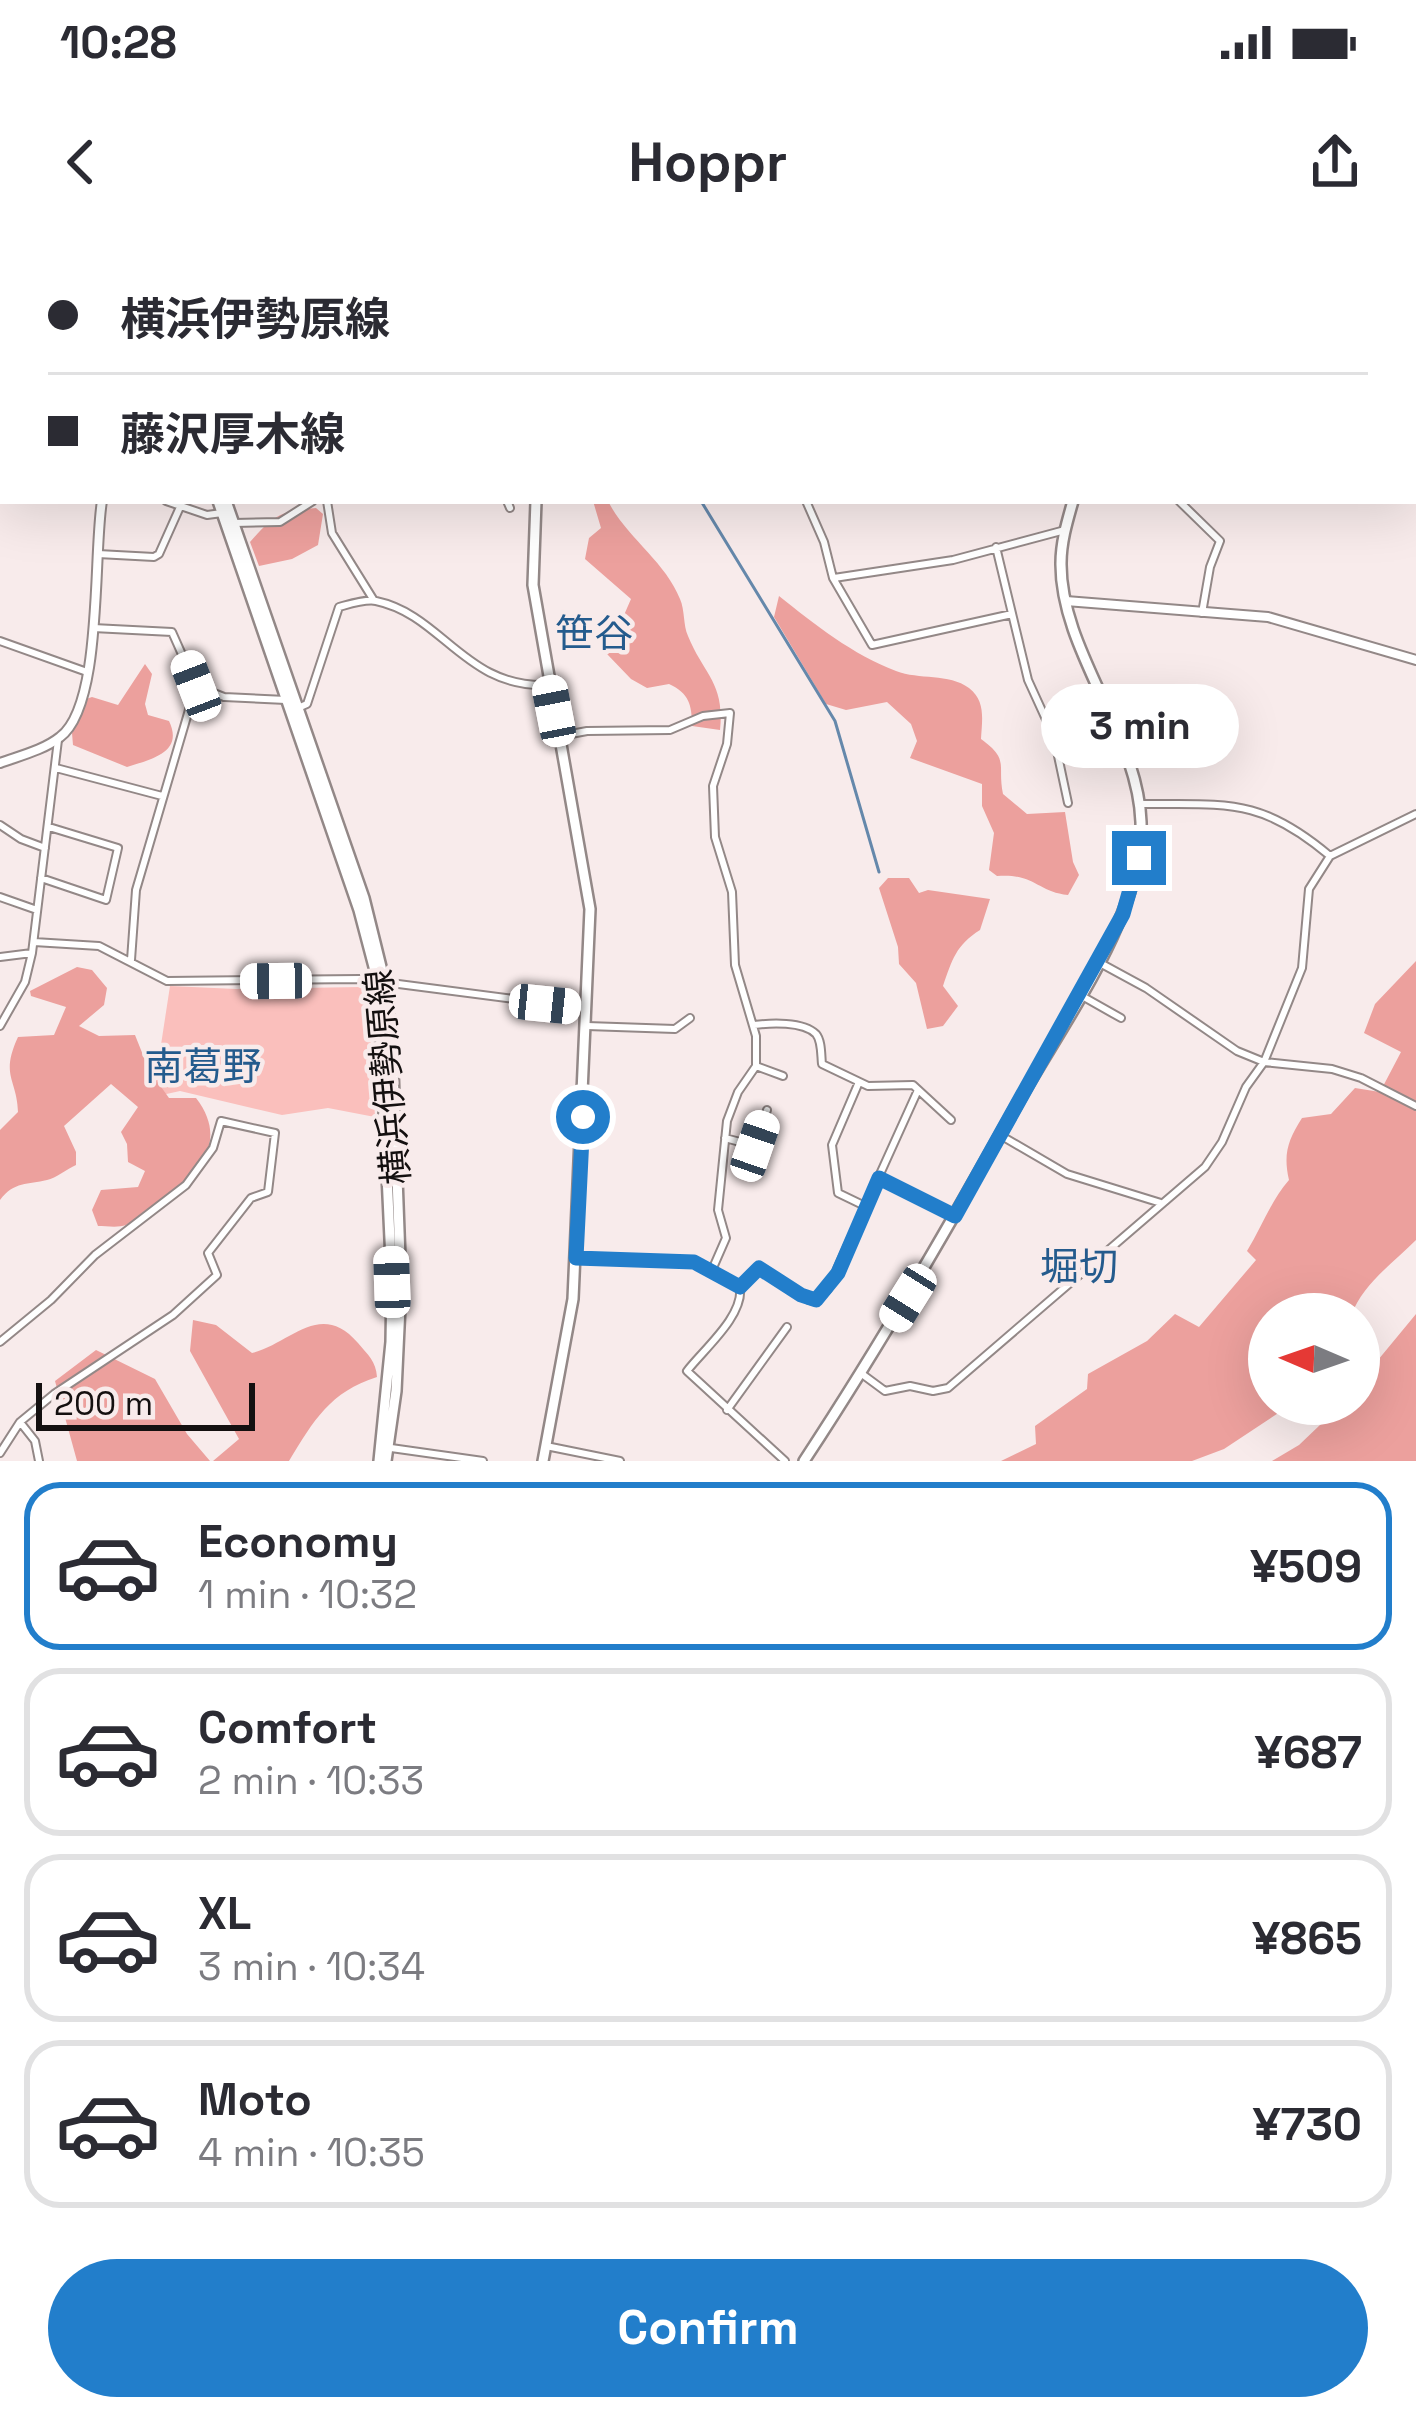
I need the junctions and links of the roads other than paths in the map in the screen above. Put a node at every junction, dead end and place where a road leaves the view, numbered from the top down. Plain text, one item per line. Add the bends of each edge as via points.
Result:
1 (102, 504) edge
2 (173, 504) edge
3 (222, 504) edge
4 (224, 504) edge
5 (308, 504) edge
6 (327, 504) edge
7 (536, 504) edge
8 (807, 504) edge
9 (1072, 504) edge
10 (1182, 504) edge
11 (180, 507) junction
12 (222, 513) junction
13 (234, 523) junction
14 (1065, 530) junction
15 (996, 547) junction
16 (98, 554) junction
17 (833, 578) junction
18 (373, 599) junction
19 (1066, 601) junction
20 (1202, 613) junction
21 (1012, 614) junction
22 (93, 628) junction
23 (0, 640) edge
24 (1416, 660) edge
25 (88, 673) junction
26 (549, 685) junction
27 (196, 686) junction
28 (286, 700) junction
29 (1106, 704) junction
30 (298, 708) junction
31 (1044, 714) junction
32 (560, 736) junction
33 (58, 740) junction
34 (0, 763) edge
35 (56, 768) junction
36 (162, 796) junction
37 (1068, 803) dead end
38 (1139, 804) junction
39 (1416, 814) edge
40 (0, 826) edge
41 (48, 827) junction
42 (45, 848) junction
43 (1330, 856) junction
44 (40, 878) junction
45 (0, 897) edge
46 (37, 910) junction
47 (34, 942) junction
48 (32, 953) junction
49 (0, 956) edge
50 (131, 962) junction
51 (1097, 962) junction
52 (381, 982) junction
53 (1079, 994) junction
54 (588, 1008) junction
55 (691, 1018) dead end
56 (1120, 1018) dead end
57 (754, 1024) junction
58 (587, 1025) junction
59 (0, 1026) edge
60 (1264, 1062) junction
61 (756, 1066) junction
62 (783, 1076) dead end
63 (859, 1082) junction
64 (918, 1090) junction
65 (1416, 1106) edge
66 (767, 1110) dead end
67 (951, 1120) dead end
68 (1000, 1135) junction
69 (725, 1138) junction
70 (879, 1178) junction
71 (1162, 1203) junction
72 (867, 1207) junction
73 (955, 1216) junction
74 (576, 1258) junction
75 (712, 1270) junction
76 (740, 1287) junction
77 (787, 1327) dead end
78 (0, 1342) edge
79 (862, 1373) junction
80 (727, 1410) junction
81 (20, 1422) junction
82 (546, 1446) junction
83 (384, 1448) junction
84 (1, 1449) edge
85 (39, 1461) edge
86 (382, 1461) edge
87 (483, 1461) edge
88 (543, 1461) edge
89 (620, 1461) edge
90 (784, 1461) edge
91 (804, 1461) edge

1 - 16 street
2 - 11 street
3 - 12 main road, 横浜伊勢原線
4 - 13 main road, 横浜伊勢原線
5 - 13 street via 280,522
6 - 18 street via 332,533
7 - 26 main road via 533,585
8 - 17 street
9 - 14 main road
10 - 20 street via 1220,542
11 - 12 street
11 - 16 street via 154,557
12 - 28 main road, 横浜伊勢原線
13 - 30 main road, 横浜伊勢原線
14 - 15 street
14 - 19 main road
15 - 17 street
15 - 21 street
16 - 22 street
17 - 21 street via 872,645
18 - 26 street via 495,676
18 - 30 street via 340,607 307,704
19 - 20 street
19 - 29 main road
20 - 24 street via 1286,620
21 - 31 street
22 - 25 street
22 - 27 street via 172,632
23 - 25 street
25 - 33 street via 70,728
26 - 32 main road
27 - 28 street via 224,697
27 - 36 street
28 - 52 main road, 横浜伊勢原線
29 - 31 street
29 - 38 main road
30 - 52 main road, 横浜伊勢原線 via 364,898
31 - 37 street
32 - 54 main road via 589,890
32 - 57 street via 670,730 730,713 713,786 715,837 732,892 735,964
33 - 34 street
33 - 35 street
35 - 36 street
35 - 41 street
36 - 50 street via 136,890
38 - 43 street via 1246,806 1300,831
38 - 51 main road via 1132,892
39 - 43 street
40 - 42 street
41 - 42 street
41 - 44 street via 118,848 106,900
42 - 44 street
43 - 60 street via 1309,889 1301,968
44 - 46 street
45 - 46 street
46 - 47 street
47 - 48 street
47 - 50 street via 99,946
48 - 49 street
48 - 59 street
50 - 52 street via 167,981
51 - 53 main road
51 - 60 street
52 - 54 street
52 - 83 main road, 横浜伊勢原線 via 392,1282
53 - 56 street
53 - 68 main road
54 - 58 main road
55 - 58 street via 675,1029
57 - 61 street
57 - 63 street via 814,1032 822,1064
58 - 74 main road
60 - 65 street via 1332,1069
60 - 71 street via 1216,1154
61 - 62 street
61 - 69 street via 736,1094
63 - 64 street
63 - 72 street via 832,1152 838,1192
64 - 67 street
64 - 70 street
66 - 69 street via 755,1146
68 - 71 street via 1067,1174
68 - 73 main road
69 - 75 street via 718,1210 726,1238
70 - 72 street
70 - 73 street
71 - 79 street via 944,1390 885,1391
72 - 76 street via 816,1300 759,1268
73 - 79 main road
74 - 75 street via 694,1262
74 - 82 main road
75 - 76 street
76 - 80 street via 731,1318 686,1371
77 - 80 street
78 - 81 street via 186,1185 213,1148 221,1120 274,1133 268,1192 251,1198 208,1253 217,1275
79 - 91 main road
80 - 90 street
81 - 84 street
81 - 85 street
82 - 88 main road
82 - 89 street
83 - 86 main road, 横浜伊勢原線
83 - 87 street

